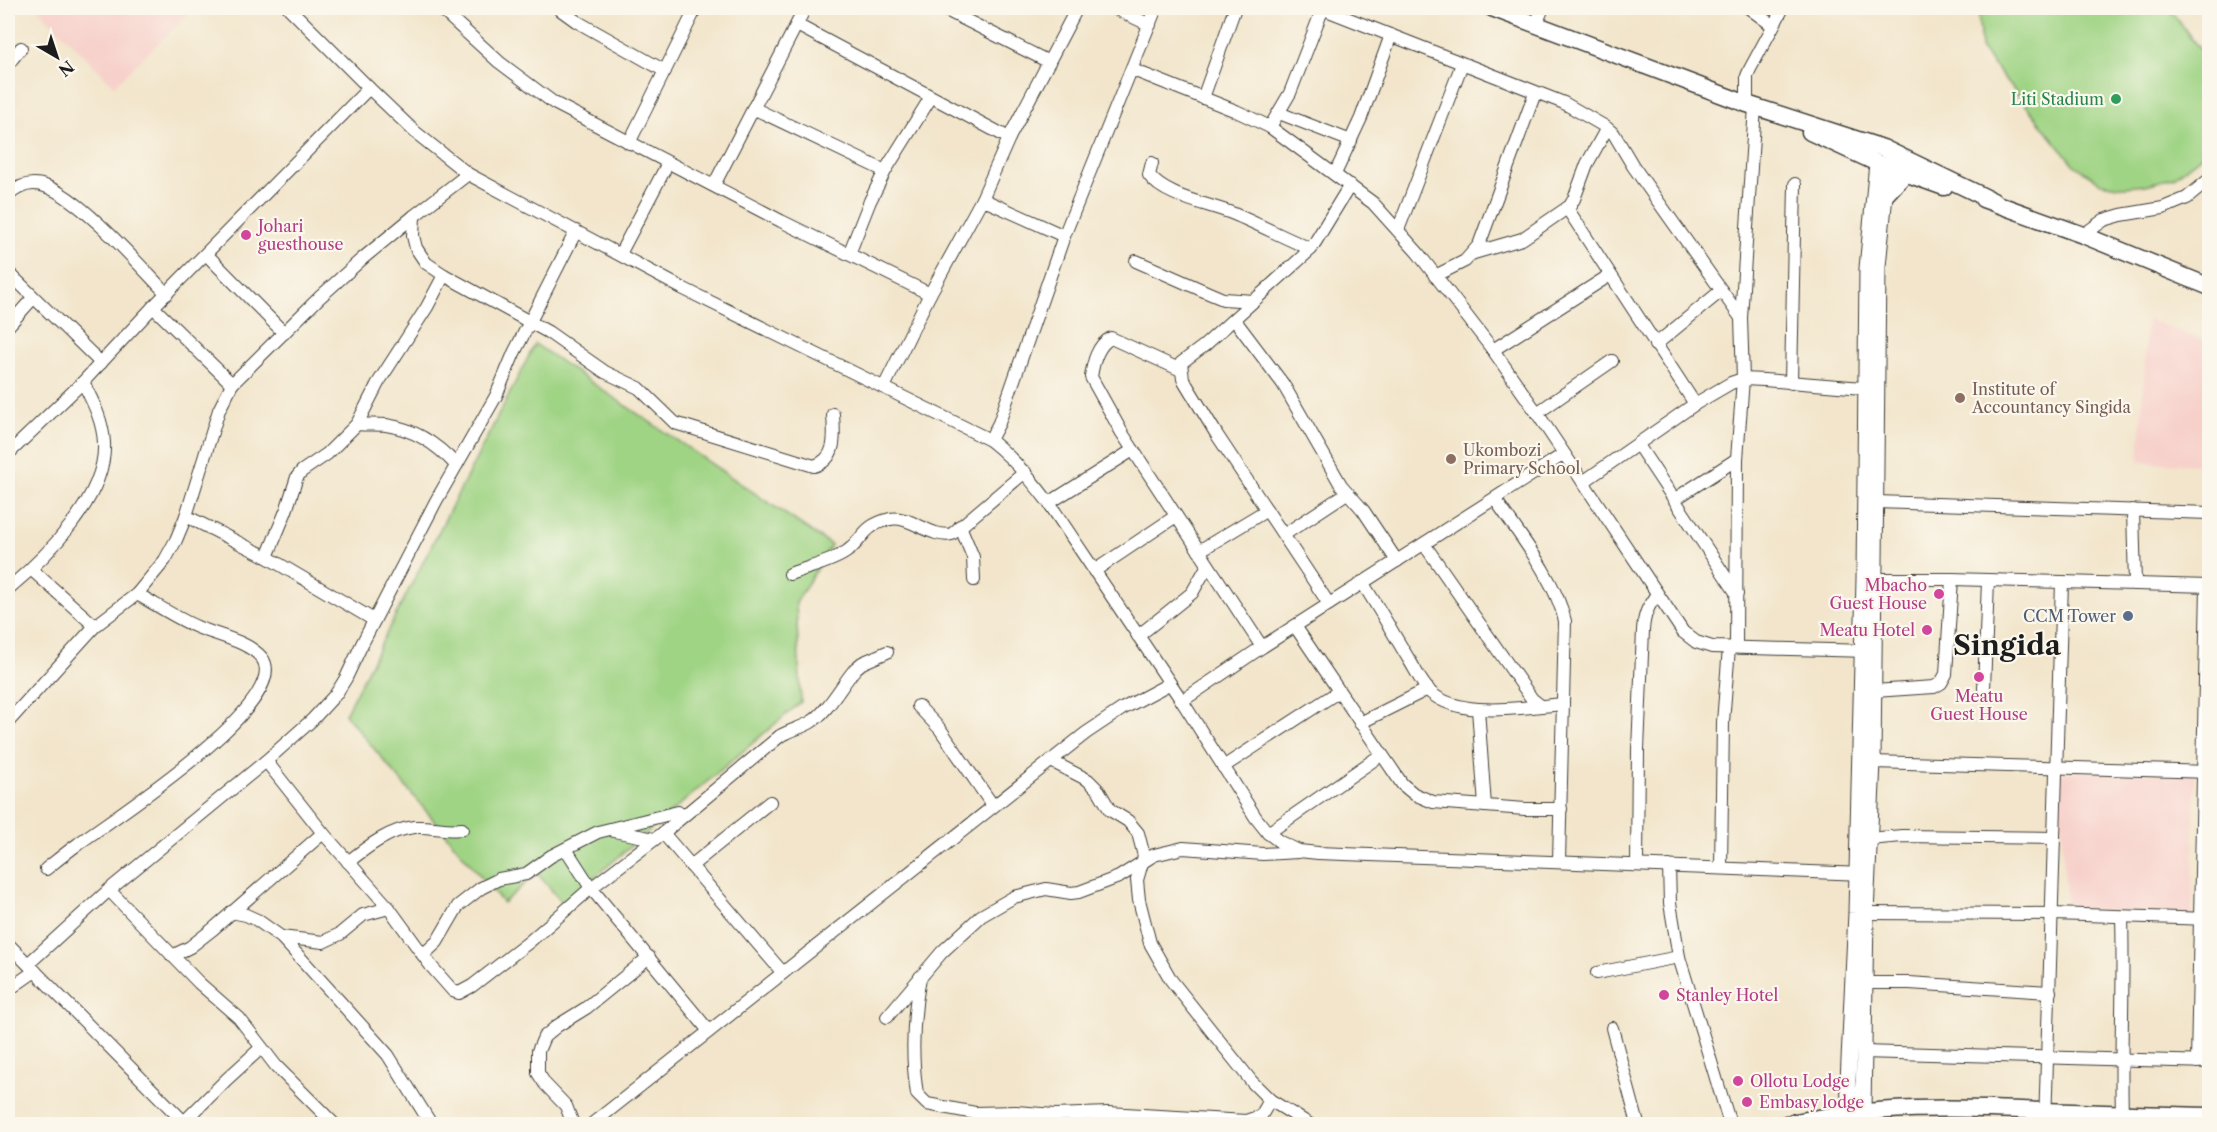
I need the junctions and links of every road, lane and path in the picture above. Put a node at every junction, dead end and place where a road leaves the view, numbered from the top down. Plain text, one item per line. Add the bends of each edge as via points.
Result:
1 (289, 8) edge
2 (440, 8) edge
3 (558, 8) edge
4 (696, 8) edge
5 (805, 8) edge
6 (942, 8) edge
7 (1077, 8) edge
8 (1114, 8) edge
9 (1156, 8) edge
10 (1235, 8) edge
11 (1322, 8) edge
12 (1492, 8) edge
13 (1543, 8) edge
14 (1749, 8) edge
15 (1783, 8) edge
16 (1536, 24) junction
17 (797, 25) junction
18 (1150, 25) junction
19 (1772, 25) junction
20 (1391, 35) junction
21 (21, 48) dead end
22 (1049, 62) junction
23 (8, 64) edge
24 (1462, 64) junction
25 (1133, 70) junction
26 (665, 71) junction
27 (369, 88) junction
28 (1535, 93) junction
29 (931, 97) junction
30 (1203, 98) junction
31 (1751, 106) junction
32 (753, 108) junction
33 (1279, 113) junction
34 (1270, 128) junction
35 (1607, 128) junction
36 (1009, 138) junction
37 (1351, 141) junction
38 (629, 143) junction
39 (668, 163) junction
40 (1152, 163) dead end
41 (1893, 164) junction
42 (885, 171) junction
43 (468, 174) junction
44 (1335, 174) junction
45 (8, 178) edge
46 (2210, 179) edge
47 (1795, 184) dead end
48 (714, 185) junction
49 (1350, 185) junction
50 (17, 187) junction
51 (1885, 195) joint
52 (8, 196) edge
53 (982, 199) junction
54 (1567, 208) junction
55 (414, 216) junction
56 (1398, 230) junction
57 (576, 231) junction
58 (2083, 235) junction
59 (1064, 236) junction
60 (1311, 249) junction
61 (1474, 253) junction
62 (206, 254) junction
63 (620, 254) junction
64 (849, 254) junction
65 (1136, 261) dead end
66 (8, 272) edge
67 (1610, 274) junction
68 (444, 275) junction
69 (1435, 276) junction
70 (2210, 287) edge
71 (1721, 291) junction
72 (167, 294) junction
73 (930, 294) junction
74 (33, 298) junction
75 (1254, 301) junction
76 (153, 307) junction
77 (1741, 318) junction
78 (1234, 319) junction
79 (530, 322) junction
80 (8, 326) edge
81 (284, 333) junction
82 (1655, 345) junction
83 (1492, 350) junction
84 (1612, 361) dead end
85 (101, 363) junction
86 (1181, 370) junction
87 (1743, 380) junction
88 (83, 382) junction
89 (1791, 383) junction
90 (232, 384) junction
91 (884, 387) junction
92 (1871, 389) junction
93 (1695, 404) junction
94 (1537, 413) junction
95 (833, 414) dead end
96 (357, 424) junction
97 (990, 440) junction
98 (1638, 445) junction
99 (1133, 450) junction
100 (1564, 453) junction
101 (8, 454) edge
102 (1737, 459) junction
103 (456, 465) junction
104 (1025, 472) junction
105 (1583, 482) junction
106 (1347, 493) junction
107 (1495, 499) junction
108 (1675, 499) junction
109 (1049, 502) junction
110 (1876, 502) junction
111 (1267, 510) junction
112 (2133, 510) junction
113 (2210, 513) edge
114 (186, 516) junction
115 (1176, 516) junction
116 (960, 526) junction
117 (1285, 534) junction
118 (1424, 544) junction
119 (1199, 551) junction
120 (267, 558) junction
121 (1397, 561) junction
122 (1208, 565) junction
123 (31, 569) junction
124 (1094, 571) junction
125 (790, 573) dead end
126 (1875, 579) junction
127 (1952, 579) junction
128 (974, 580) dead end
129 (1988, 580) junction
130 (1362, 582) junction
131 (2062, 582) junction
132 (2135, 584) junction
133 (2208, 586) edge
134 (8, 589) edge
135 (137, 594) junction
136 (1657, 594) junction
137 (1737, 595) junction
138 (1329, 604) junction
139 (374, 620) junction
140 (95, 626) junction
141 (1295, 626) junction
142 (1138, 636) junction
143 (1262, 647) junction
144 (1732, 648) junction
145 (1868, 651) junction
146 (887, 652) dead end
147 (1169, 684) junction
148 (1428, 689) junction
149 (1984, 689) dead end
150 (1874, 691) junction
151 (1338, 692) junction
152 (1182, 701) junction
153 (1563, 704) junction
154 (918, 706) dead end
155 (1540, 706) junction
156 (1478, 709) junction
157 (8, 722) edge
158 (1360, 723) junction
159 (1382, 755) junction
160 (1051, 760) junction
161 (266, 761) junction
162 (1873, 762) junction
163 (1223, 767) junction
164 (2056, 768) junction
165 (2207, 772) edge
166 (770, 802) dead end
167 (993, 806) junction
168 (1485, 806) junction
169 (1561, 809) junction
170 (678, 812) dead end
171 (462, 829) dead end
172 (610, 830) junction
173 (323, 833) junction
174 (1268, 833) junction
175 (658, 836) junction
176 (2054, 838) junction
177 (1869, 839) junction
178 (2206, 845) edge
179 (566, 849) junction
180 (1299, 851) junction
181 (1559, 861) junction
182 (348, 862) junction
183 (1143, 862) junction
184 (1637, 865) junction
185 (691, 866) junction
186 (1669, 866) junction
187 (1721, 868) junction
188 (46, 869) dead end
189 (1862, 874) junction
190 (591, 888) junction
191 (109, 890) junction
192 (389, 908) junction
193 (231, 912) junction
194 (1866, 913) junction
195 (2052, 914) junction
196 (2122, 917) junction
197 (2204, 919) edge
198 (281, 938) junction
199 (8, 944) edge
200 (423, 955) junction
201 (172, 956) junction
202 (649, 957) junction
203 (1679, 957) junction
204 (31, 968) junction
205 (783, 973) junction
206 (1597, 973) dead end
207 (921, 977) junction
208 (1865, 983) junction
209 (8, 990) edge
210 (2204, 991) edge
211 (2050, 992) junction
212 (887, 1017) dead end
213 (1612, 1028) dead end
214 (709, 1031) junction
215 (261, 1048) junction
216 (1863, 1052) junction
217 (2049, 1056) junction
218 (2120, 1061) junction
219 (2203, 1062) edge
220 (244, 1064) junction
221 (276, 1066) junction
222 (1270, 1100) junction
223 (2122, 1114) junction
224 (2210, 1116) edge
225 (1858, 1118) edge
226 (2046, 1118) edge
227 (184, 1124) edge
228 (333, 1125) edge
229 (431, 1125) edge
230 (573, 1125) edge
231 (592, 1125) edge
232 (1310, 1125) edge
233 (1638, 1125) edge
234 (1730, 1125) edge
235 (1786, 1125) edge

1 - 27 street
2 - 38 street via 499,62 554,103
3 - 26 street
4 - 26 street
5 - 17 street
6 - 22 street
7 - 22 street
8 - 18 street
9 - 18 street
10 - 30 street
11 - 20 street
11 - 33 street
12 - 16 highway
13 - 16 street
14 - 19 street
15 - 19 street
16 - 31 highway
17 - 29 street
17 - 32 street
18 - 25 street
19 - 31 street via 1747,76
20 - 24 street
20 - 37 street
21 - 23 street
22 - 36 street
24 - 28 street
24 - 56 street
25 - 30 street
25 - 59 street
26 - 38 street
27 - 43 street
27 - 62 street
28 - 35 street via 1581,111
28 - 61 street
29 - 36 street
29 - 42 street
30 - 34 street
31 - 41 highway via 1780,116 1838,147
31 - 77 street
32 - 42 street
32 - 48 street
33 - 34 street
33 - 37 street
34 - 44 street
35 - 54 street
35 - 71 street
36 - 53 street
37 - 44 street
38 - 39 street
39 - 48 street
39 - 63 street
40 - 60 street via 1149,175 1161,187
41 - 51 highway
41 - 58 highway
41 - 92 main road via 1867,268
42 - 64 street
43 - 55 street
43 - 57 street
44 - 49 street
45 - 50 street
46 - 58 street via 2187,198 2163,208 2104,220
47 - 89 street
48 - 64 street
49 - 56 street
49 - 60 street
50 - 52 street
50 - 72 street via 33,184 59,192
51 - 92 main road
53 - 59 street
53 - 73 street
54 - 61 street via 1522,238
54 - 67 street
55 - 68 street via 416,248 426,263
55 - 81 street
56 - 69 street
57 - 63 street
57 - 79 street
58 - 70 highway
59 - 97 street
60 - 75 street
61 - 69 street
62 - 72 street
62 - 81 street
63 - 91 street
64 - 73 street
65 - 75 street via 1210,294
66 - 74 street
67 - 82 street
67 - 83 street
68 - 79 street
68 - 96 street
69 - 83 street
71 - 77 street
71 - 82 street
72 - 76 street
73 - 91 street
74 - 80 street
74 - 85 street
75 - 78 street
76 - 85 street
76 - 90 street
77 - 87 street
78 - 86 street via 1184,360
78 - 106 street via 1288,391
79 - 95 street via 605,372 639,388 675,423 808,465 821,464 829,457 833,447
79 - 103 street via 496,396
81 - 90 street
82 - 93 street
83 - 94 street
84 - 94 street
85 - 88 street
86 - 99 street via 1116,338 1107,339 1102,345 1091,377
86 - 111 street via 1217,435
87 - 89 street
87 - 93 street
87 - 102 street
88 - 101 street
88 - 123 street via 103,431 103,468 82,511
89 - 92 street
90 - 114 street via 219,410
91 - 97 street
92 - 110 main road
92 - 145 main road
93 - 98 street
94 - 100 street
96 - 103 street via 389,425 420,435
96 - 120 street via 297,477
97 - 104 street
98 - 105 street
98 - 108 street
99 - 109 street
99 - 115 street
100 - 105 street
100 - 107 street
102 - 108 street
102 - 137 street
103 - 139 street
104 - 109 street
104 - 116 street
105 - 136 street
106 - 117 street
106 - 121 street
107 - 118 street
107 - 153 street via 1561,605 1565,621
108 - 137 street
109 - 124 street
110 - 112 street
110 - 126 main road
111 - 117 street
111 - 119 street
112 - 113 street
112 - 132 street
114 - 120 street
114 - 135 street via 165,560
115 - 119 street
115 - 124 street
116 - 125 street via 948,535 892,519 871,526 842,555
116 - 128 street via 973,557
117 - 138 street
118 - 121 street
118 - 155 street
119 - 122 street
120 - 139 street
121 - 130 street
122 - 142 street via 1192,593
122 - 143 street
123 - 134 street
123 - 140 street
124 - 142 street
126 - 127 street
126 - 145 main road
127 - 129 street
127 - 150 street via 1944,680 1934,687
129 - 131 street
129 - 149 street
130 - 138 street
130 - 148 street
131 - 132 street
131 - 164 street
132 - 133 street
133 - 165 street
135 - 140 street
135 - 188 street via 256,654 266,667 262,684 253,702 226,731 154,790
136 - 144 street via 1683,632 1696,642
136 - 184 street via 1644,615 1642,630
137 - 144 street
138 - 141 street
139 - 161 street via 336,694
140 - 157 street
141 - 143 street
141 - 151 street
142 - 147 street
143 - 152 street
144 - 145 street
144 - 187 street via 1723,722
145 - 150 main road
145 - 189 main road via 1860,690
146 - 175 street via 862,663 851,673 820,715 780,736
147 - 152 street
147 - 160 street via 1122,709
148 - 156 street via 1449,702
148 - 158 street
150 - 162 main road
151 - 158 street
151 - 163 street
152 - 163 street
153 - 155 street
153 - 169 street
154 - 167 street via 940,729
155 - 156 street
156 - 168 street
158 - 159 street
159 - 168 street via 1414,794 1433,802
159 - 174 street
160 - 167 street
160 - 183 street via 1088,780 1110,810 1128,821 1140,840
161 - 173 street
161 - 191 street
162 - 164 street
162 - 177 main road
163 - 174 street
164 - 165 street
164 - 176 street
165 - 178 street
166 - 185 street
167 - 205 street
168 - 169 street
169 - 181 street
170 - 172 street
171 - 182 street via 416,827 398,831
172 - 175 street
172 - 179 street
173 - 182 street
173 - 193 street
174 - 180 street
175 - 185 street
175 - 190 street
176 - 177 street
176 - 195 street
177 - 189 main road
178 - 197 street
179 - 190 street
179 - 200 street via 526,874 494,880 466,898 437,942
180 - 181 street
180 - 183 street via 1263,854 1183,848
181 - 184 street
182 - 192 street
183 - 207 street via 1119,877 1079,892 1046,890 1001,903 974,922
183 - 222 street via 1137,880 1139,900 1154,950 1187,1002
184 - 186 street
185 - 205 street
186 - 187 street
186 - 203 street via 1670,903
187 - 189 street
189 - 194 main road
189 - 225 main road via 1856,913 1848,1082
190 - 200 street via 465,992 453,991
190 - 202 street
191 - 201 street
191 - 204 street
192 - 198 street via 363,915 323,942
192 - 200 street
193 - 198 street via 257,920
193 - 201 street via 202,938
194 - 195 street
194 - 208 main road
195 - 196 street
195 - 211 street
196 - 197 street
196 - 218 street
197 - 210 street
198 - 229 street via 388,1055
199 - 204 street
201 - 215 street via 239,1018
202 - 214 street
202 - 230 street via 544,1037 538,1051 538,1073 566,1106
203 - 206 street
203 - 234 street
204 - 209 street
204 - 227 street
205 - 214 street
207 - 212 street
207 - 222 street via 914,1061 917,1094 927,1104 975,1113 1108,1113 1246,1121 1261,1116
208 - 211 street via 1909,982
208 - 216 main road
210 - 219 street
211 - 217 street
213 - 233 street
214 - 231 street
215 - 220 street
215 - 221 street
216 - 217 street
216 - 225 main road
217 - 218 street
217 - 226 street
218 - 219 street
218 - 223 street
220 - 221 street
220 - 227 street
221 - 228 street
222 - 232 street
223 - 224 highway
223 - 226 highway
225 - 226 highway via 1907,1108
225 - 235 highway via 1828,1115

